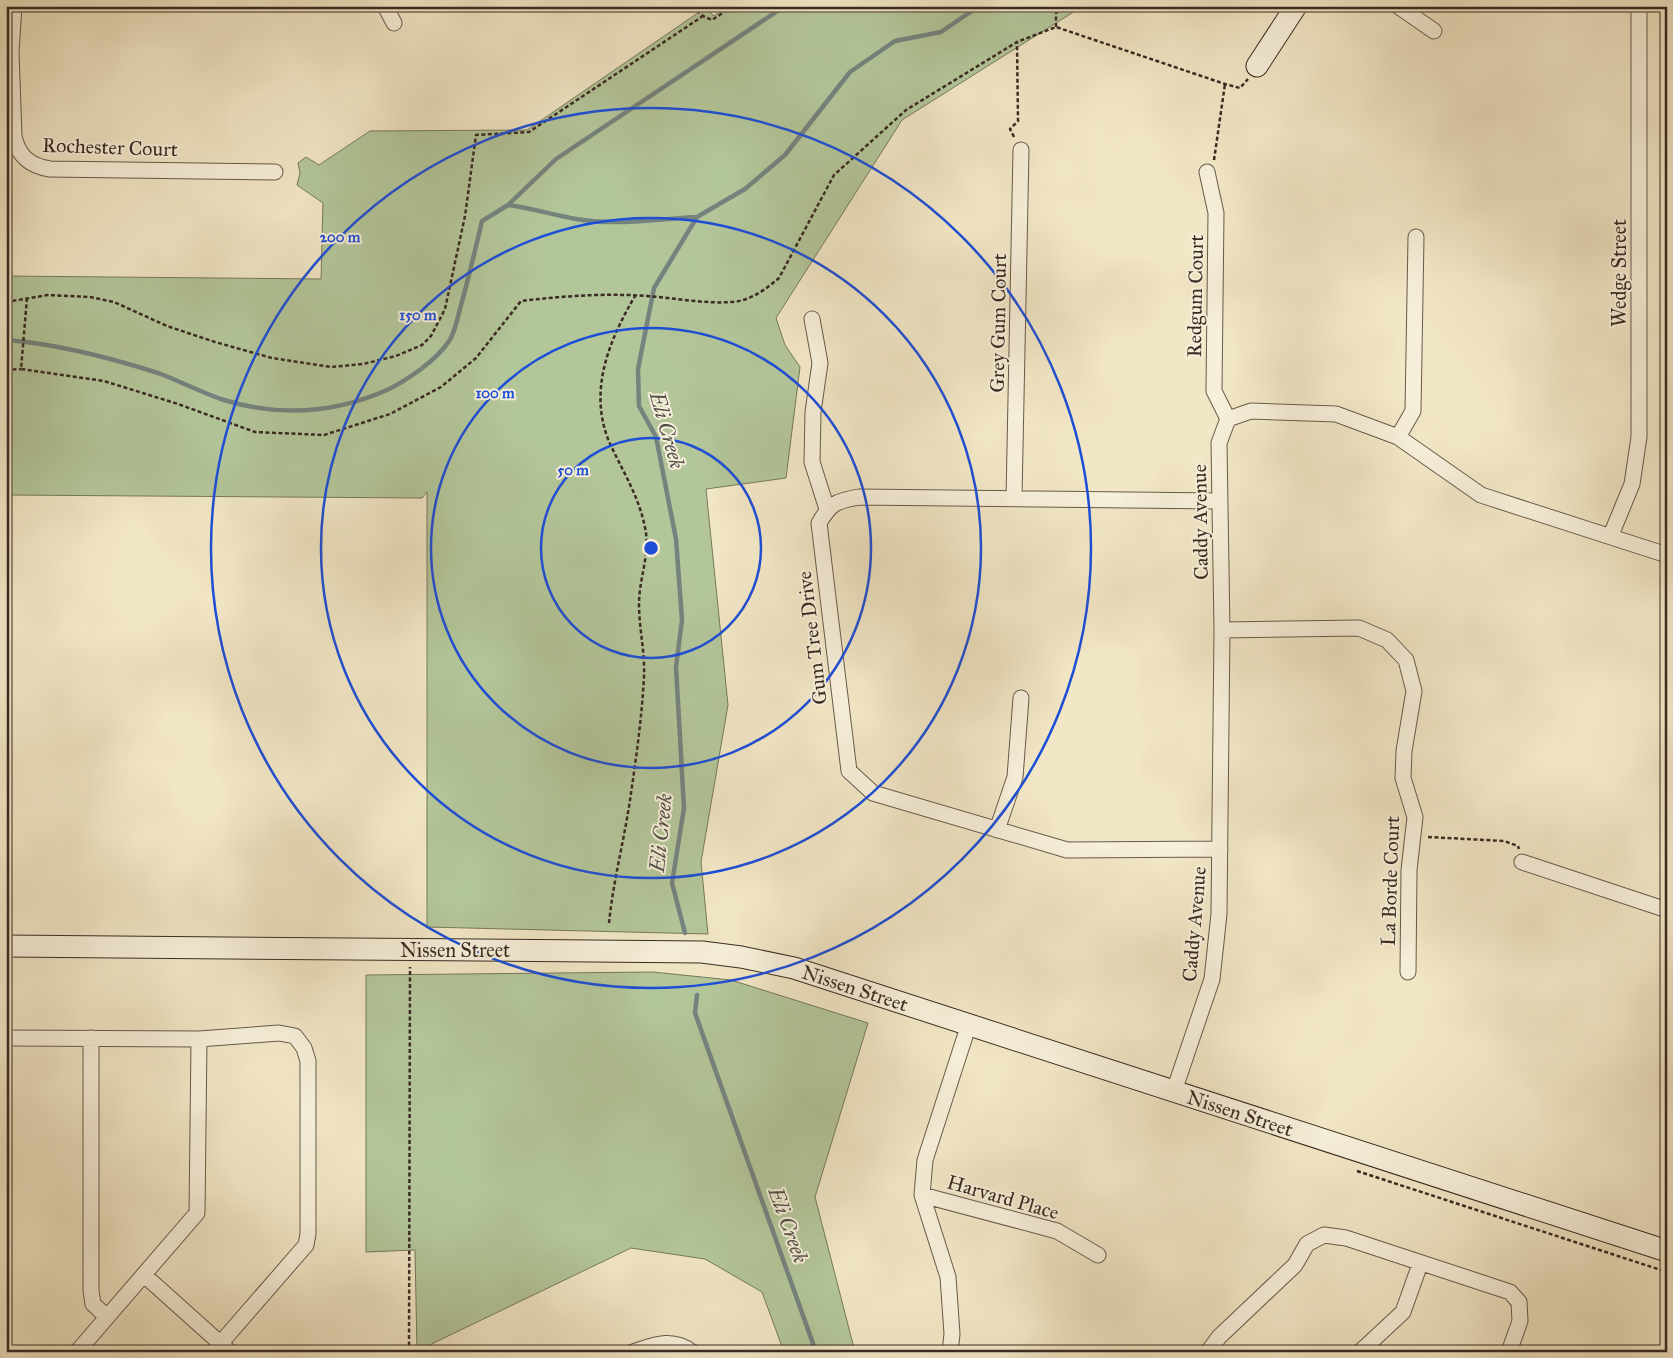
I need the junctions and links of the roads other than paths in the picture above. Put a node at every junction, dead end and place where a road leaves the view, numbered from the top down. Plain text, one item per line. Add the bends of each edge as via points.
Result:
1 (14, 6) edge
2 (385, 6) edge
3 (1296, 6) edge
4 (1398, 6) edge
5 (1639, 6) edge
6 (394, 23) dead end
7 (1434, 31) dead end
8 (9, 52) edge
9 (1257, 66) road end
10 (1021, 150) road end
11 (276, 172) dead end
12 (1207, 172) road end
13 (1416, 237) dead end
14 (812, 319) dead end
15 (1228, 419) junction
16 (1398, 437) junction
17 (1014, 498) junction
18 (1219, 501) junction
19 (828, 510) junction
20 (1611, 536) junction
21 (1667, 555) edge
22 (1222, 630) junction
23 (1021, 698) dead end
24 (998, 830) junction
25 (1220, 849) junction
26 (1522, 862) road end
27 (1667, 910) edge
28 (6, 946) edge
29 (1408, 972) dead end
30 (969, 1024) junction
31 (6, 1038) edge
32 (91, 1038) junction
33 (199, 1039) junction
34 (1174, 1091) junction
35 (922, 1195) junction
36 (1667, 1251) edge
37 (1098, 1255) dead end
38 (1420, 1264) junction
39 (144, 1275) junction
40 (107, 1317) junction
41 (222, 1349) edge
42 (77, 1352) edge
43 (633, 1352) edge
44 (692, 1352) edge
45 (950, 1352) edge
46 (1208, 1352) edge
47 (1360, 1352) edge
48 (1509, 1352) edge

1 - 8 street, Rochester Court
2 - 6 street
3 - 9 street
4 - 7 street
5 - 20 street, Wedge Street via 1639,437 1632,484
8 - 11 street, Rochester Court via 14,136 16,146 28,162 50,169
10 - 17 street, Grey Gum Court
12 - 15 street, Redgum Court via 1216,213 1214,391
13 - 16 street via 1413,411
14 - 19 street via 820,363 813,412 812,462
15 - 16 street via 1251,411 1336,414
15 - 18 street, Caddy Avenue via 1219,443
16 - 20 street via 1481,495
17 - 18 street
17 - 19 street via 859,497 838,500
18 - 22 street, Caddy Avenue
19 - 24 street, Gum Tree Drive via 819,523 849,771 873,793
20 - 21 street
22 - 25 street, Caddy Avenue
22 - 29 street, La Borde Court via 1359,628 1388,640 1406,660 1414,691 1403,778 1415,817 1409,870
23 - 24 street via 1015,777
24 - 25 street, Gum Tree Drive via 1067,850
25 - 34 street, Caddy Avenue via 1219,914 1212,979
26 - 27 street
28 - 30 street, Nissen Street via 702,952 741,956 794,968
30 - 34 street, Nissen Street
30 - 35 street via 924,1160
31 - 32 street
32 - 33 street
32 - 40 street via 91,1291 93,1304
33 - 39 street via 197,1213
33 - 41 street via 279,1033 295,1036 308,1061 306,1245
34 - 36 street, Nissen Street
35 - 37 street, Harvard Place via 1057,1231
35 - 45 street via 948,1277
38 - 46 street via 1346,1238 1324,1235 1307,1244 1295,1265
38 - 47 street via 1403,1312
38 - 48 street via 1510,1292 1519,1302 1520,1321
39 - 40 street
39 - 41 street
40 - 42 street
43 - 44 street via 663,1342 678,1344

